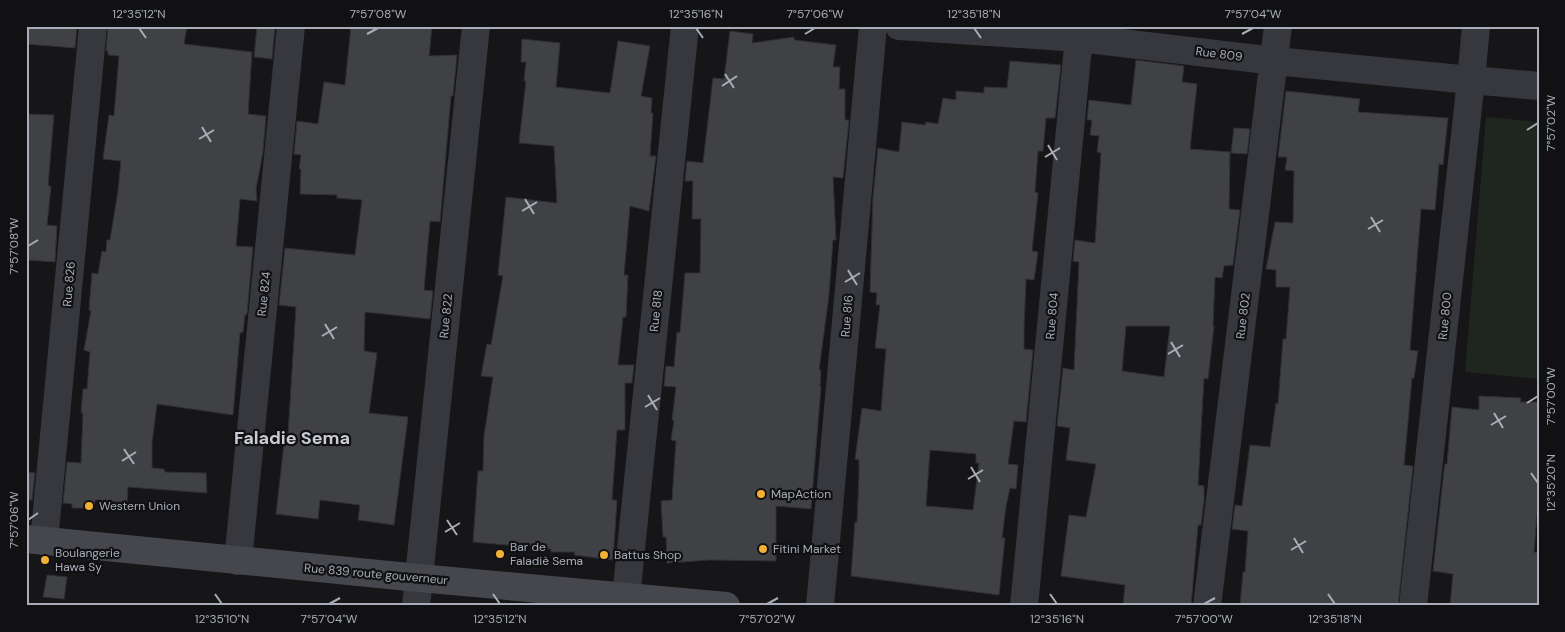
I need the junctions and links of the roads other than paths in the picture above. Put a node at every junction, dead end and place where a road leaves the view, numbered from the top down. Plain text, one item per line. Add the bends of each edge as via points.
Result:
1 (93, 26) edge
2 (291, 26) edge
3 (476, 26) edge
4 (684, 26) edge
5 (873, 26) edge
6 (899, 26) edge
7 (1278, 26) edge
8 (1476, 26) edge
9 (1079, 32) edge
10 (1275, 61) junction
11 (1471, 80) junction
12 (1539, 86) edge
13 (35, 540) edge
14 (238, 561) junction
15 (419, 578) junction
16 (626, 597) junction
17 (416, 606) edge
18 (726, 606) edge
19 (820, 606) edge
20 (1024, 606) edge
21 (1207, 606) edge
22 (1413, 606) edge

1 - 13 street, Rue 826
2 - 14 street, Rue 824
3 - 15 street, Rue 822
4 - 16 street, Rue 818
5 - 19 street, Rue 816
6 - 9 street, Rue 809
7 - 10 street, Rue 802
8 - 11 street, Rue 800
9 - 10 street, Rue 809
9 - 20 street, Rue 804
10 - 11 street, Rue 809
10 - 21 street, Rue 802
11 - 12 street, Rue 809
11 - 22 street, Rue 800
13 - 14 street, Rue 839 route gouverneur
14 - 15 street, Rue 839 route gouverneur
15 - 16 street, Rue 839 route gouverneur
15 - 17 street, Rue 822
16 - 18 street, Rue 839 route gouverneur

